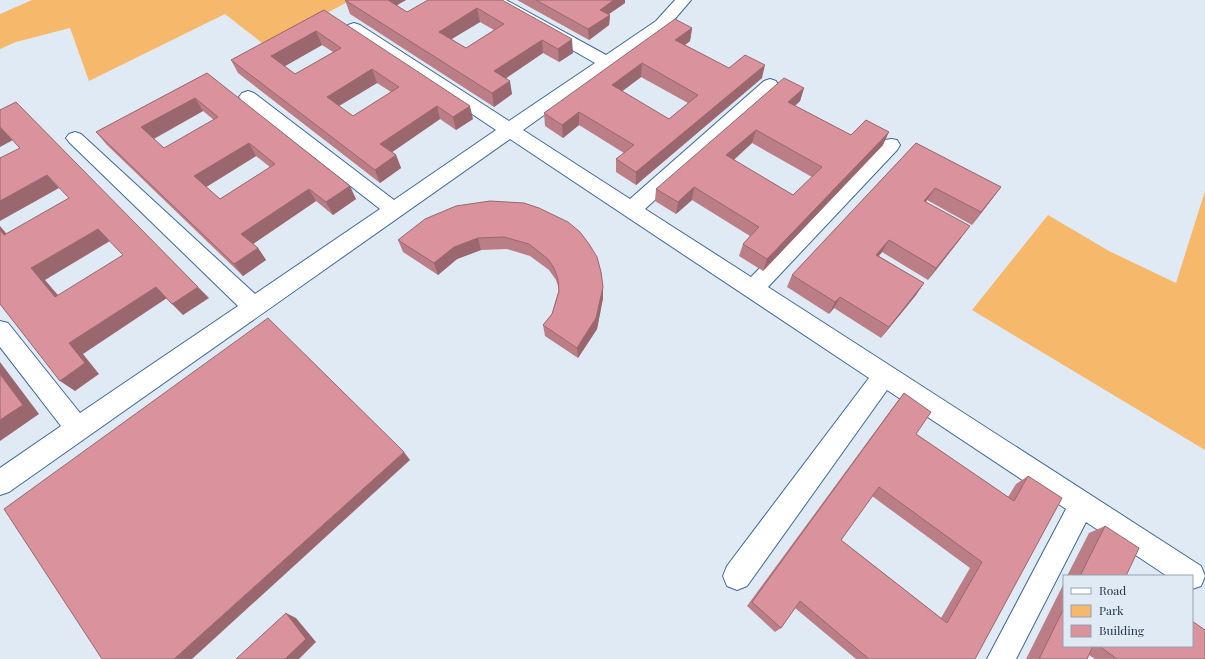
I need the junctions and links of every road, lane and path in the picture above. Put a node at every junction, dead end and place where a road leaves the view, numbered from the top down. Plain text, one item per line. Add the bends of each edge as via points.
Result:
1 (495, 0) edge
2 (682, 0) edge
3 (354, 28) edge
4 (606, 62) junction
5 (770, 85) dead end
6 (248, 97) dead end
7 (509, 130) junction
8 (75, 138) dead end
9 (891, 145) dead end
10 (394, 210) junction
11 (631, 210) junction
12 (753, 289) junction
13 (254, 307) junction
14 (0, 330) edge
15 (885, 375) junction
16 (78, 430) junction
17 (0, 483) edge
18 (1082, 504) junction
19 (1190, 575) edge
20 (737, 576) dead end
21 (1193, 577) edge
22 (1205, 585) edge
23 (1001, 659) edge

1 - 4 lane
2 - 4 lane via 662,24
3 - 7 lane
4 - 7 lane
5 - 11 lane
6 - 10 lane
7 - 10 lane
7 - 11 lane
8 - 13 lane
9 - 12 lane
10 - 13 lane
11 - 12 lane
12 - 15 lane
13 - 16 lane
14 - 16 lane
15 - 18 lane
15 - 20 lane
16 - 17 lane
18 - 19 lane
18 - 23 lane
21 - 22 lane

